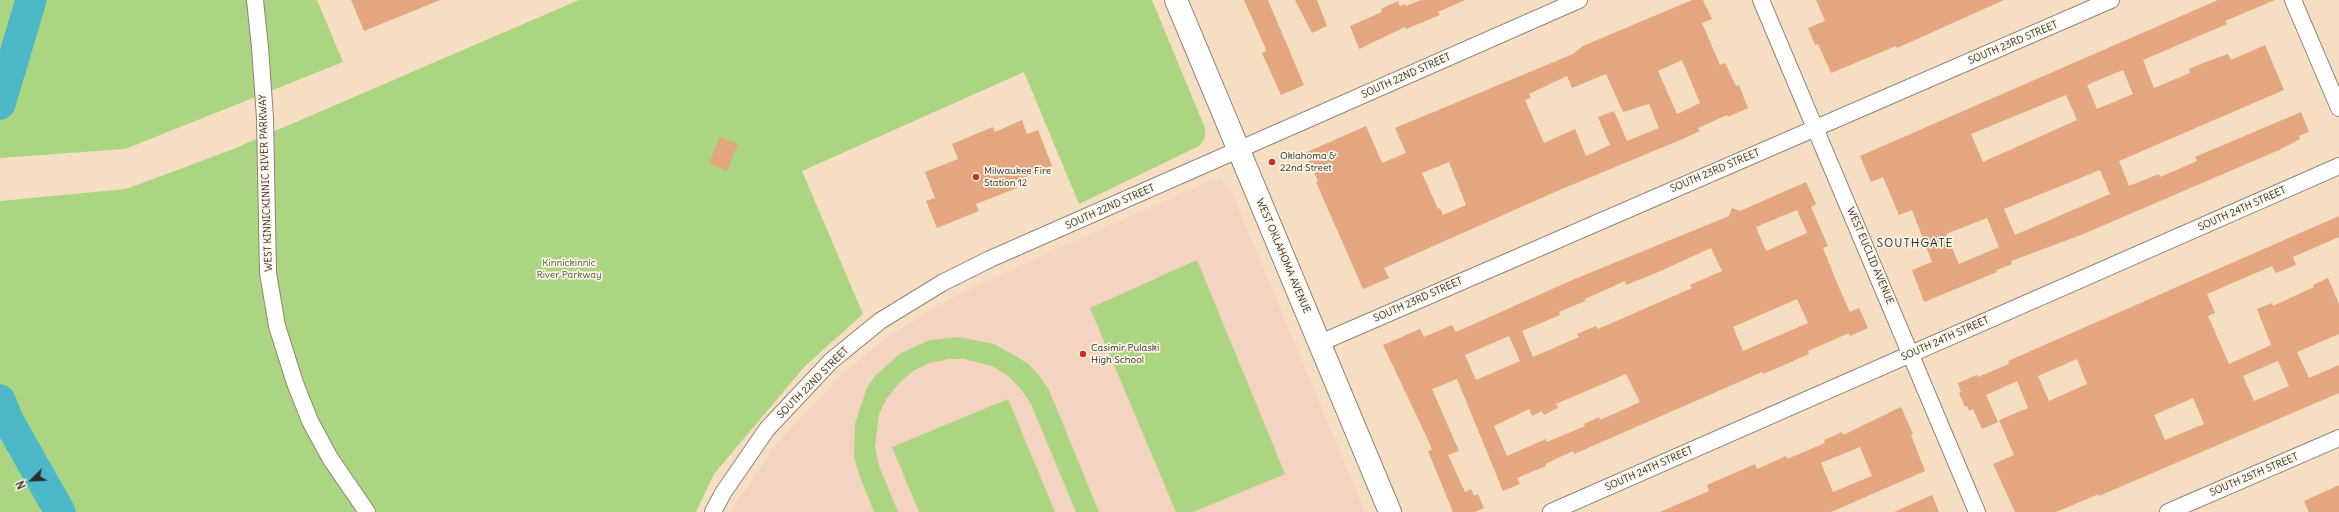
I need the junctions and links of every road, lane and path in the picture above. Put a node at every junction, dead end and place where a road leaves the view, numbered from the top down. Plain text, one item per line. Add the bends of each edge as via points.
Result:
1 (255, 0) edge
2 (1176, 0) edge
3 (1579, 0) edge
4 (1761, 0) edge
5 (2111, 0) edge
6 (2293, 0) edge
7 (2339, 108) edge
8 (1815, 129) junction
9 (1239, 150) junction
10 (2339, 166) edge
11 (1320, 343) junction
12 (1911, 354) junction
13 (2339, 438) edge
14 (367, 512) edge
15 (713, 512) edge
16 (1390, 512) edge
17 (1551, 512) edge
18 (1977, 512) edge
19 (2168, 512) edge

1 - 14 street, WEST KINNICKINNIC RIVER PARKWAY via 264,118 268,273 277,326 295,384 310,421 330,458
2 - 9 main road, WEST OKLAHOMA AVENUE
3 - 9 street, SOUTH 22ND STREET
4 - 8 street, WEST EUCLID AVENUE
5 - 8 street, SOUTH 23RD STREET
6 - 7 street
8 - 11 street, SOUTH 23RD STREET
8 - 12 street, WEST EUCLID AVENUE
9 - 11 main road, WEST OKLAHOMA AVENUE
9 - 15 street, SOUTH 22ND STREET via 990,259 942,283 880,321 831,362 766,429
10 - 12 street, SOUTH 24TH STREET
11 - 16 main road, WEST OKLAHOMA AVENUE
12 - 17 street, SOUTH 24TH STREET
12 - 18 street, WEST EUCLID AVENUE
13 - 19 street, SOUTH 25TH STREET

